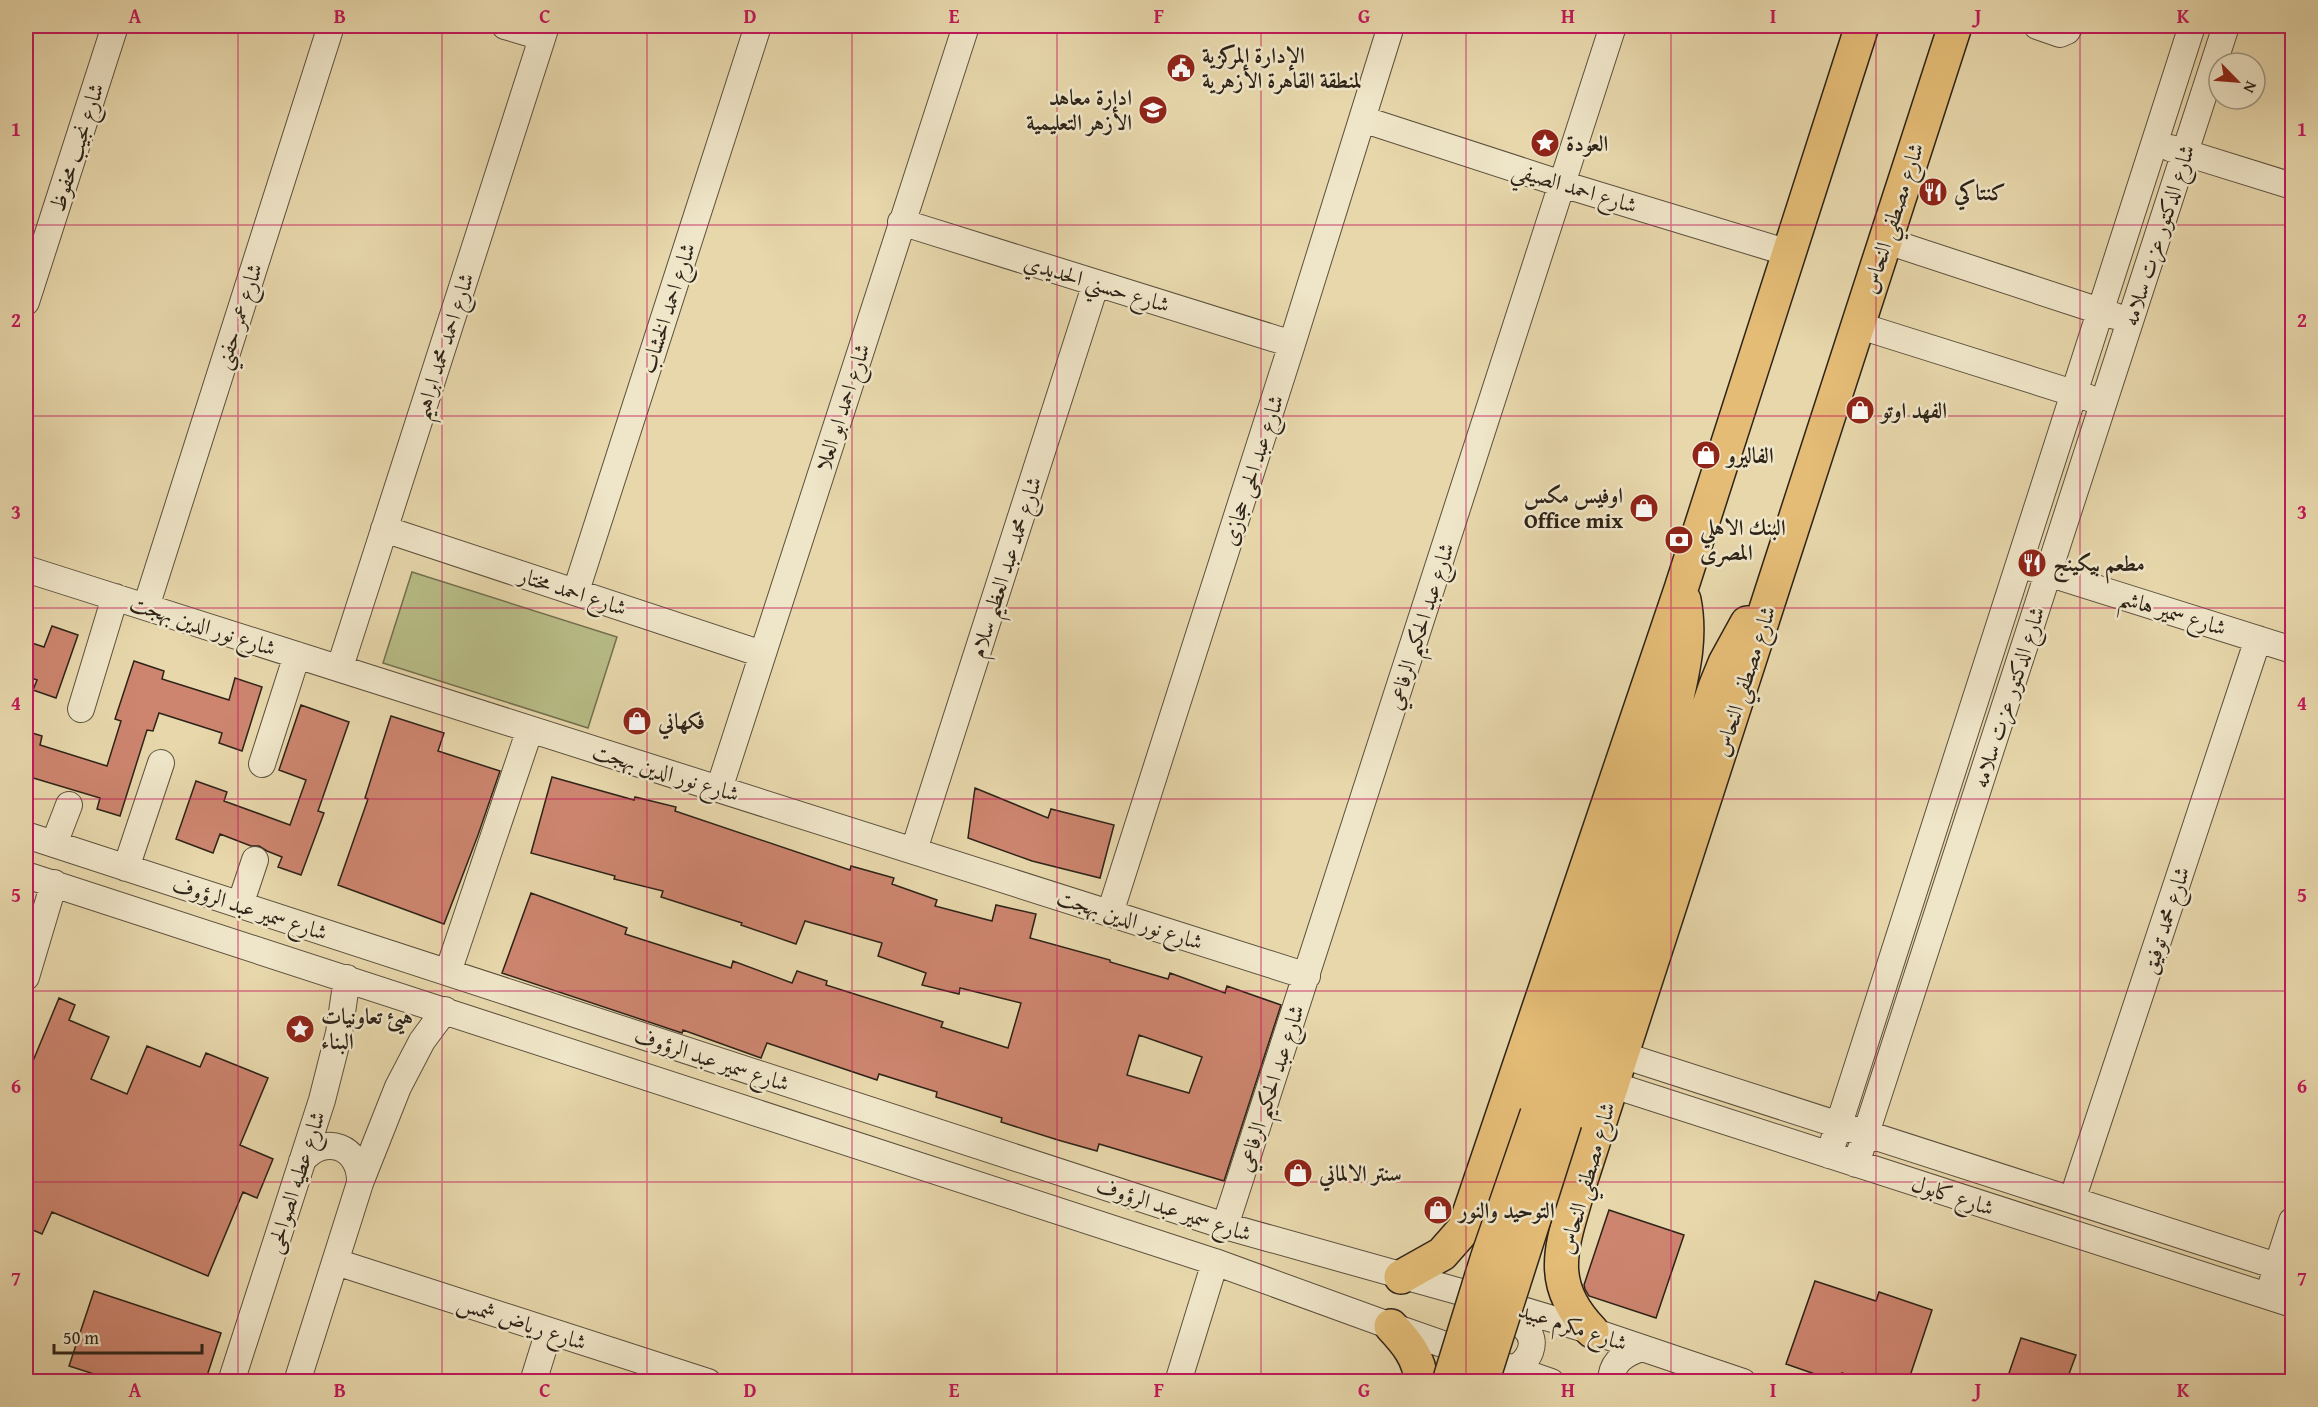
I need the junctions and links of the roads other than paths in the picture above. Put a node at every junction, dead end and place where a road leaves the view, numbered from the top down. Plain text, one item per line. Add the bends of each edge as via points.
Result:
1 (115, 26) edge
2 (331, 26) edge
3 (505, 26) edge
4 (758, 26) edge
5 (966, 26) edge
6 (1391, 26) edge
7 (1613, 26) edge
8 (1862, 26) edge
9 (1955, 26) edge
10 (2037, 26) edge
11 (2070, 26) edge
12 (2192, 26) edge
13 (2226, 26) edge
14 (544, 31) edge
15 (1362, 119) junction
16 (2154, 143) junction
17 (2184, 153) junction
18 (1562, 184) junction
19 (2292, 186) edge
20 (901, 222) junction
21 (1884, 240) junction
22 (1789, 253) junction
23 (1096, 283) junction
24 (26, 302) edge
25 (2100, 311) junction
26 (2130, 321) junction
27 (1857, 325) junction
28 (1292, 344) junction
29 (2074, 393) junction
30 (2103, 402) junction
31 (384, 529) junction
32 (2019, 564) junction
33 (26, 569) edge
34 (2048, 573) junction
35 (1681, 589) junction
36 (576, 591) junction
37 (115, 597) junction
38 (1770, 600) junction
39 (146, 607) junction
40 (2258, 639) junction
41 (2292, 650) edge
42 (762, 654) junction
43 (297, 655) junction
44 (340, 668) junction
45 (81, 709) dead end
46 (530, 729) junction
47 (161, 763) dead end
48 (262, 764) dead end
49 (719, 789) junction
50 (69, 805) dead end
51 (26, 835) edge
52 (54, 844) junction
53 (914, 850) junction
54 (255, 860) dead end
55 (126, 868) junction
56 (26, 875) edge
57 (54, 883) junction
58 (240, 905) junction
59 (1110, 913) junction
60 (448, 972) junction
61 (26, 976) edge
62 (1307, 976) junction
63 (347, 978) junction
64 (445, 1010) junction
65 (1618, 1070) junction
66 (1839, 1125) junction
67 (1866, 1134) junction
68 (1829, 1155) junction
69 (1489, 1160) junction
70 (302, 1161) junction
71 (1856, 1164) junction
72 (360, 1183) junction
73 (1579, 1186) junction
74 (2072, 1200) junction
75 (2292, 1221) edge
76 (1225, 1226) junction
77 (336, 1262) junction
78 (1215, 1262) junction
79 (2285, 1269) edge
80 (1401, 1277) junction
81 (2268, 1296) junction
82 (1486, 1299) junction
83 (2292, 1304) edge
84 (1391, 1326) junction
85 (549, 1331) junction
86 (1592, 1331) junction
87 (1642, 1348) junction
88 (1512, 1369) junction
89 (231, 1382) edge
90 (297, 1382) edge
91 (533, 1382) edge
92 (708, 1382) edge
93 (1178, 1382) edge
94 (1421, 1382) edge
95 (1449, 1382) edge
96 (1482, 1382) edge
97 (1551, 1382) edge
98 (1611, 1382) edge
99 (1743, 1382) edge

1 - 24 street, شارع نجيب محفوظ
2 - 39 street, شارع عمر حفني
3 - 14 street
4 - 36 street, شارع احمد الخشاب
5 - 20 street, شارع احمد ابو العلا
6 - 15 street, شارع عبد الحى حجازى
7 - 18 street, شارع عبد الحكيم الرفاعي
8 - 22 main road
9 - 21 main road, شارع مصطفي النحاس
10 - 11 street via 2060,34
12 - 16 street, شارع الدكتور عزت سلامه
13 - 17 street, شارع الدكتور عزت سلامه
14 - 31 street, شارع احمد محمد ابراهيم
15 - 18 street, شارع احمد الصيفي
15 - 28 street, شارع عبد الحى حجازى
16 - 17 street
16 - 25 street, شارع الدكتور عزت سلامه
17 - 19 street
17 - 26 street, شارع الدكتور عزت سلامه
18 - 22 street, شارع احمد الصيفي
18 - 62 street, شارع عبد الحكيم الرفاعي
20 - 23 street, شارع حسني الحديدي
20 - 42 street, شارع احمد ابو العلا
21 - 25 street
21 - 27 main road, شارع مصطفي النحاس
22 - 35 main road
23 - 28 street, شارع حسني الحديدي
23 - 53 street, شارع محمد عبد العظيم سلام
25 - 26 street
25 - 29 street, شارع الدكتور عزت سلامه
26 - 30 street, شارع الدكتور عزت سلامه
27 - 29 street
27 - 38 main road, شارع مصطفي النحاس
28 - 59 street, شارع عبد الحى حجازى
29 - 30 street
29 - 32 street, شارع الدكتور عزت سلامه
30 - 34 street, شارع الدكتور عزت سلامه
31 - 36 street, شارع احمد مختار
31 - 44 street, شارع احمد محمد ابراهيم
32 - 34 street, شارع سمير هاشم
32 - 66 street, شارع الدكتور عزت سلامه
33 - 37 street, شارع نور الدين بهجت
34 - 40 street, شارع سمير هاشم
34 - 67 street, شارع الدكتور عزت سلامه
35 - 69 main road
35 - 95 main road, bridge via 1688,621 1676,702
36 - 42 street, شارع احمد مختار
37 - 39 street, شارع نور الدين بهجت
37 - 45 street
38 - 65 main road, شارع مصطفي النحاس
38 - 96 main road, bridge via 1748,622 1716,685 1565,1122
39 - 43 street, شارع نور الدين بهجت
40 - 41 street, شارع سمير هاشم
40 - 74 street, شارع محمد توفيق
42 - 49 street, شارع احمد ابو العلا
43 - 44 street, شارع نور الدين بهجت
43 - 48 street
44 - 46 street, شارع نور الدين بهجت
46 - 49 street, شارع نور الدين بهجت
46 - 60 street
47 - 55 street
49 - 53 street, شارع نور الدين بهجت
50 - 52 street
51 - 52 street, شارع سمير عبد الرؤوف
52 - 55 street, شارع سمير عبد الرؤوف
53 - 59 street, شارع نور الدين بهجت
54 - 58 street
55 - 58 street, شارع سمير عبد الرؤوف
56 - 57 street, شارع سمير عبد الرؤوف
57 - 61 street
57 - 63 street, شارع سمير عبد الرؤوف
58 - 60 street, شارع سمير عبد الرؤوف
59 - 62 street, شارع نور الدين بهجت
60 - 76 street, شارع سمير عبد الرؤوف
62 - 76 street, شارع عبد الحكيم الرفاعي
63 - 64 street, شارع سمير عبد الرؤوف
63 - 70 street, شارع عطيه الصوالحى via 330,1068
64 - 72 street via 409,1063
64 - 78 street, شارع سمير عبد الرؤوف
65 - 66 street, شارع كابول
65 - 68 street, شارع كابول
65 - 73 main road, شارع مصطفي النحاس
66 - 67 street, شارع كابول
66 - 68 street, شارع الدكتور عزت سلامه
67 - 71 street, شارع الدكتور عزت سلامه
67 - 74 street, شارع كابول
68 - 71 street, شارع كابول
69 - 73 main road via 1507,1186 1530,1200 1556,1200
69 - 80 main road via 1464,1229 1454,1243
70 - 72 street via 316,1148 335,1146 358,1163
70 - 89 street, شارع عطيه الصوالحى
71 - 81 street, شارع كابول
72 - 77 street
73 - 86 main road, شارع مصطفي النحاس via 1560,1255 1561,1269 1567,1297
74 - 79 street, شارع كابول
75 - 79 street
76 - 80 street, شارع سمير عبد الرؤوف
77 - 85 street, شارع رياض شمس
77 - 90 street
78 - 84 street, شارع سمير عبد الرؤوف
78 - 93 street
79 - 81 street
80 - 82 street, شارع مكرم عبيد
81 - 83 street, شارع كابول
82 - 86 street, شارع مكرم عبيد
82 - 88 street via 1491,1312 1522,1324 1531,1337 1526,1361
84 - 88 street
84 - 94 main road via 1412,1351
85 - 91 street
85 - 92 street, شارع رياض شمس
86 - 87 street, شارع مكرم عبيد
87 - 98 street via 1617,1361
87 - 99 street, شارع مكرم عبيد
88 - 97 street

